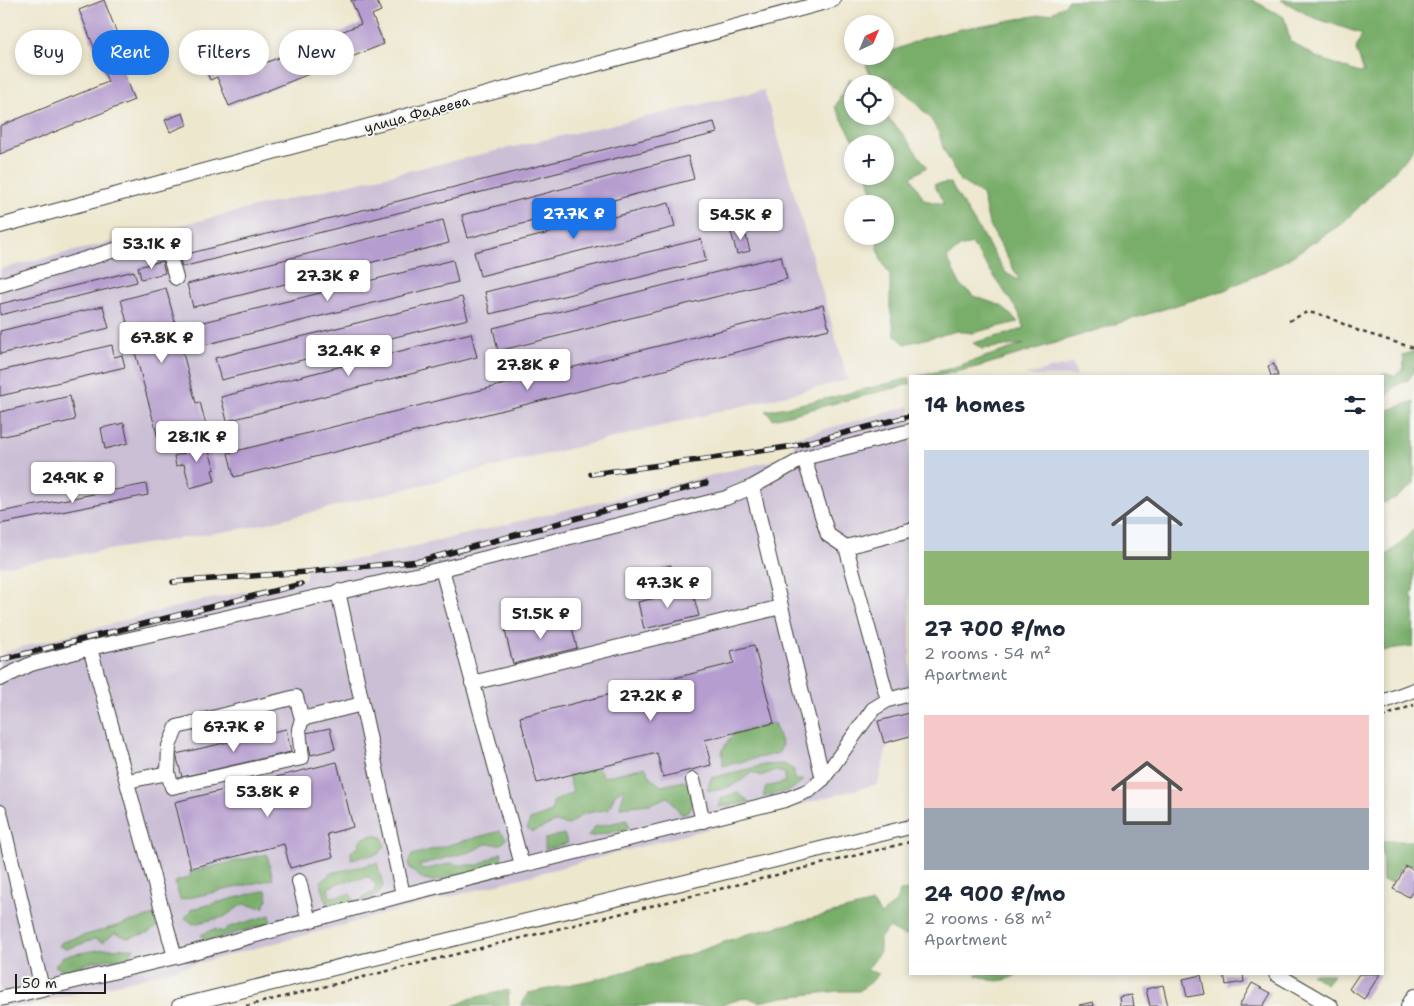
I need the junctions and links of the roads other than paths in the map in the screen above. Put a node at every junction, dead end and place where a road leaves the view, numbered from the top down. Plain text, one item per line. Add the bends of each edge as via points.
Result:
1 (833, 0) edge
2 (0, 226) edge
3 (176, 278) dead end
4 (0, 285) edge
5 (909, 431) edge
6 (804, 458) junction
7 (752, 488) junction
8 (909, 530) edge
9 (846, 546) junction
10 (442, 569) junction
11 (338, 591) junction
12 (781, 607) junction
13 (90, 648) junction
14 (0, 679) edge
15 (472, 683) junction
16 (1414, 690) edge
17 (909, 694) edge
18 (888, 700) junction
19 (1384, 701) edge
20 (362, 704) junction
21 (302, 719) junction
22 (168, 773) junction
23 (823, 779) junction
24 (693, 780) dead end
25 (128, 781) junction
26 (0, 812) edge
27 (703, 821) junction
28 (909, 826) edge
29 (522, 865) junction
30 (299, 881) dead end
31 (403, 895) junction
32 (309, 921) junction
33 (175, 957) junction
34 (1278, 975) edge
35 (42, 988) junction
36 (1414, 996) edge
37 (0, 999) edge
38 (179, 1006) edge
39 (1331, 1006) edge
40 (1408, 1006) edge

1 - 2 street, улица Фадеева
3 - 4 street via 164,245 159,239 151,238
5 - 6 street
6 - 7 street
6 - 9 street via 828,535
7 - 10 street via 726,498
7 - 12 street
8 - 9 street
9 - 18 street
10 - 11 street
10 - 15 street
11 - 13 street
11 - 20 street
12 - 15 street
12 - 23 street
13 - 14 street via 31,664
13 - 25 street
15 - 29 street
16 - 19 street
17 - 18 street
18 - 23 street via 873,709
20 - 21 street
20 - 31 street
21 - 22 street via 299,730 302,758 172,787
21 - 22 street via 296,697 177,727 169,746
22 - 25 street
23 - 27 street via 810,790 785,800
24 - 27 street
25 - 33 street
26 - 35 street
27 - 29 street
28 - 38 street
29 - 31 street
30 - 32 street
31 - 32 street
32 - 33 street
33 - 35 street
34 - 39 street
35 - 37 street
36 - 40 street

